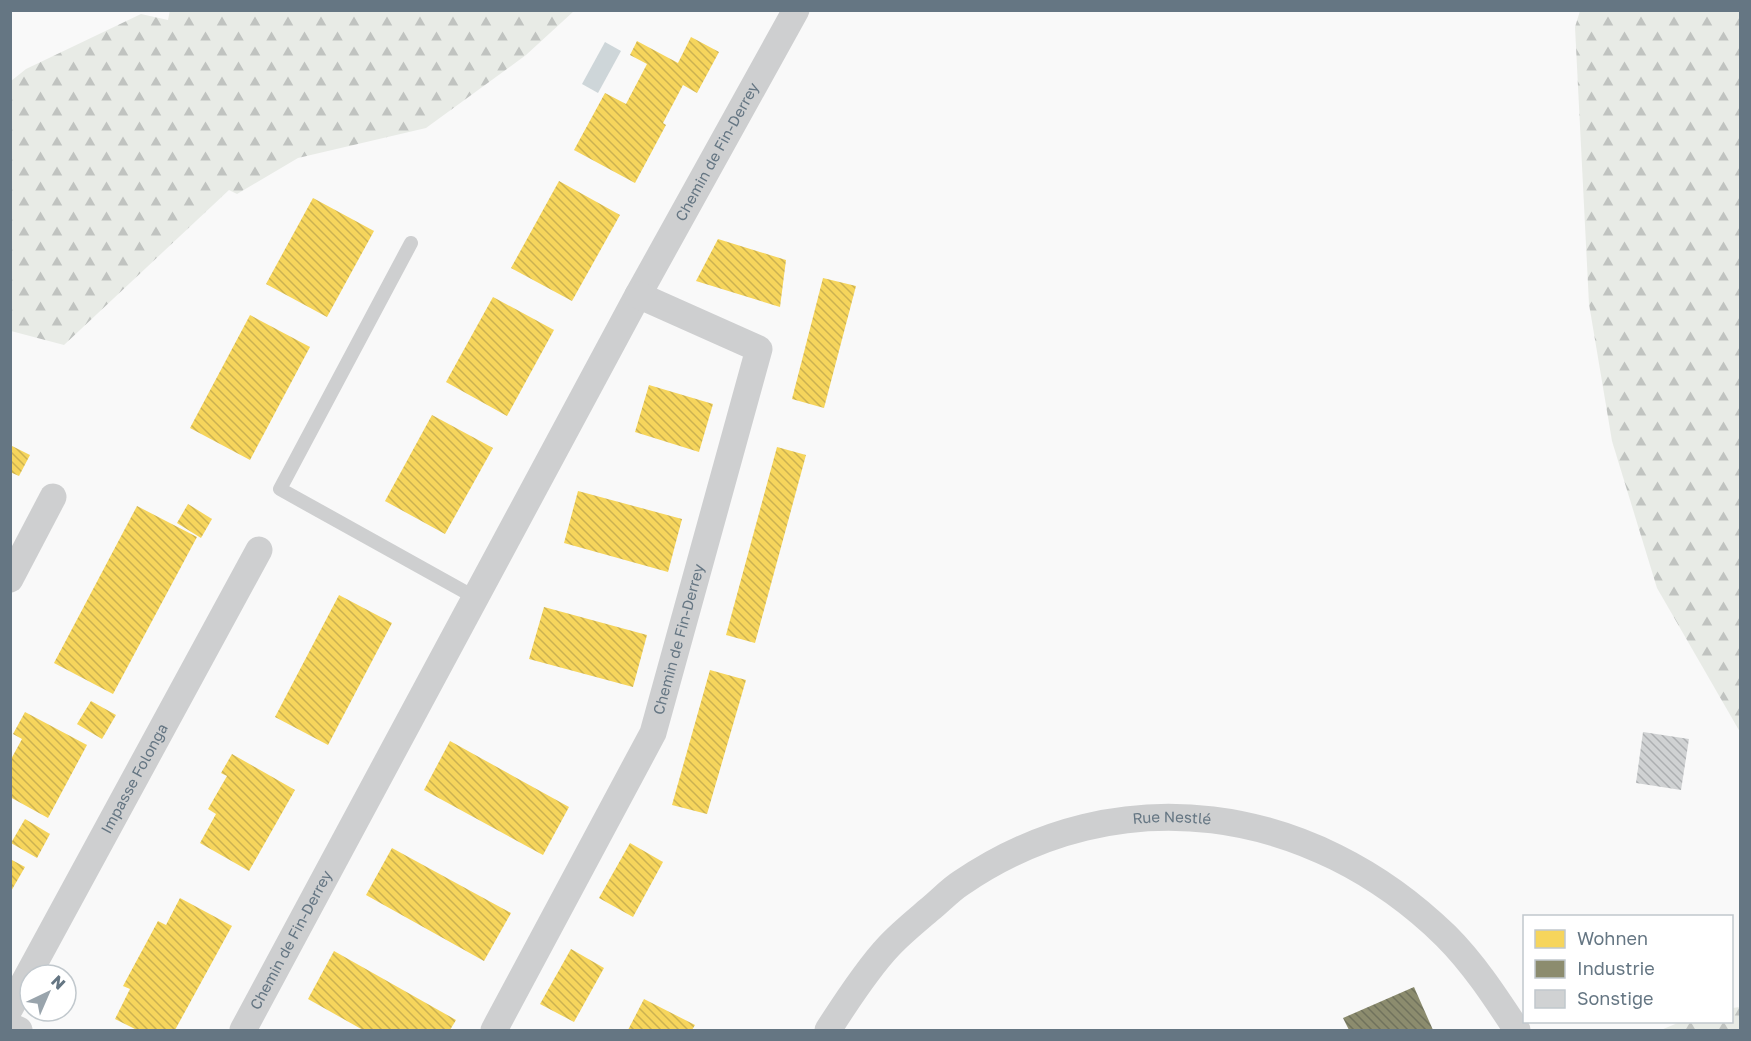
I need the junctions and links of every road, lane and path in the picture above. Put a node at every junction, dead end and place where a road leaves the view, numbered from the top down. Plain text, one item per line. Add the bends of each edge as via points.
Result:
1 (796, 10) edge
2 (411, 243) dead end
3 (638, 295) junction
4 (53, 497) dead end
5 (259, 550) dead end
6 (10, 579) edge
7 (476, 598) junction
8 (10, 1008) edge
9 (10, 1026) edge
10 (18, 1030) edge
11 (243, 1030) edge
12 (494, 1030) edge
13 (828, 1030) edge
14 (1517, 1030) edge

1 - 3 street, Chemin de Fin-Derrey
2 - 7 lane via 280,489
3 - 7 street, Chemin de Fin-Derrey
3 - 12 street, Chemin de Fin-Derrey via 759,349 653,733
4 - 6 street
5 - 8 street, Impasse Folonga
7 - 11 street, Chemin de Fin-Derrey
9 - 10 street
13 - 14 street, Rue Nestlé via 889,946 960,883 1027,845 1095,823 1149,817 1195,817 1272,831 1356,866 1447,938 1476,970

